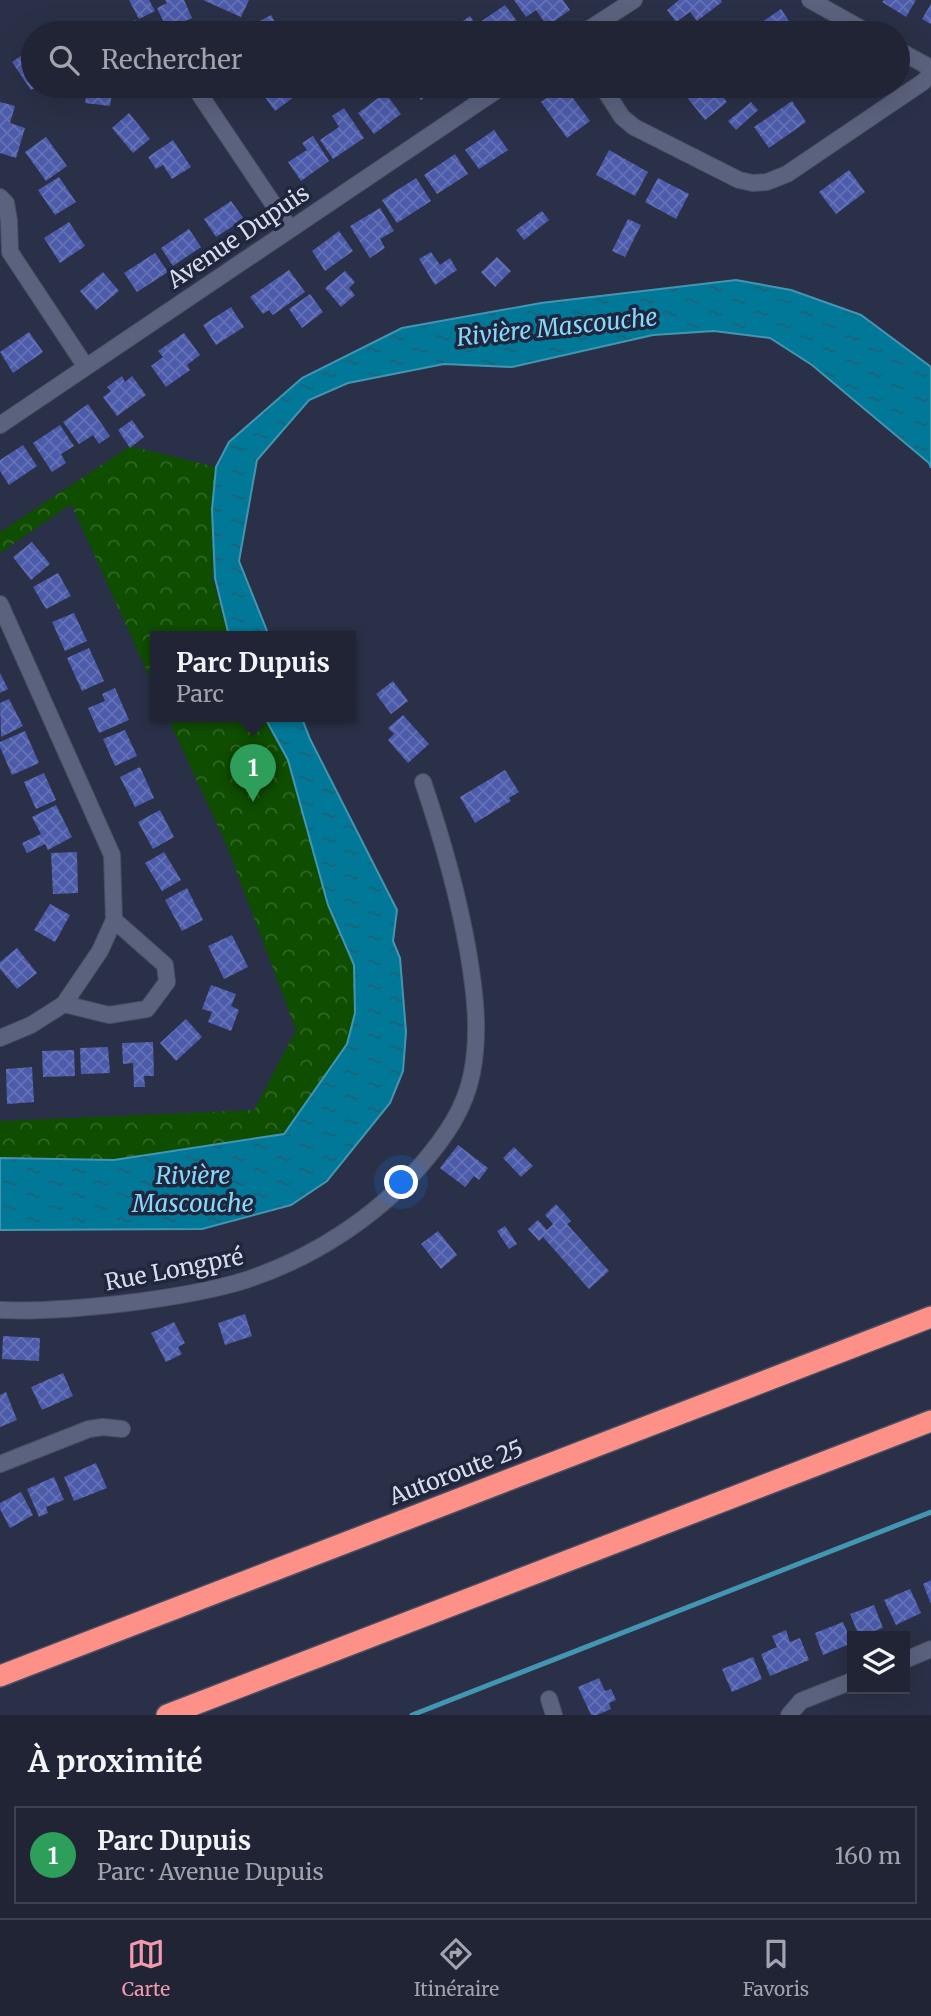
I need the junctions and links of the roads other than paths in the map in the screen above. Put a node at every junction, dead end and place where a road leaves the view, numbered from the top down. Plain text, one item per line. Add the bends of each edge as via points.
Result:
1 (634, 0) edge
2 (810, 0) edge
3 (602, 21) edge
4 (848, 21) edge
5 (910, 57) edge
6 (931, 68) edge
7 (931, 74) edge
8 (910, 91) edge
9 (202, 98) edge
10 (485, 98) edge
11 (610, 98) edge
12 (899, 98) edge
13 (0, 197) edge
14 (290, 229) junction
15 (5, 251) edge
16 (86, 367) junction
17 (0, 425) edge
18 (0, 604) edge
19 (423, 782) dead end
20 (114, 920) junction
21 (64, 1004) junction
22 (0, 1038) edge
23 (0, 1310) edge
24 (931, 1317) edge
25 (931, 1421) edge
26 (122, 1429) dead end
27 (0, 1464) edge
28 (931, 1649) edge
29 (910, 1658) edge
30 (0, 1676) edge
31 (847, 1683) edge
32 (549, 1699) dead end
33 (167, 1715) edge
34 (554, 1715) edge
35 (789, 1715) edge

1 - 3 street
2 - 4 street
5 - 6 street
7 - 8 street
9 - 14 street
10 - 14 street, Avenue Dupuis
11 - 12 street via 634,127 731,177 760,183 787,174
13 - 15 street via 9,221
14 - 16 street, Avenue Dupuis
15 - 16 street
16 - 17 street, Avenue Dupuis
18 - 20 street via 112,855
19 - 23 street, Rue Longpré via 455,886 476,1008 471,1076 464,1103 443,1138 406,1181 359,1221 312,1251 261,1275 154,1300 81,1309
20 - 21 street via 100,951
20 - 21 street via 165,965 167,982 147,1009 108,1015
21 - 22 street
24 - 30 highway, Autoroute 25
25 - 33 highway
26 - 27 street via 89,1429
28 - 29 street
31 - 35 street via 801,1701
32 - 34 street

